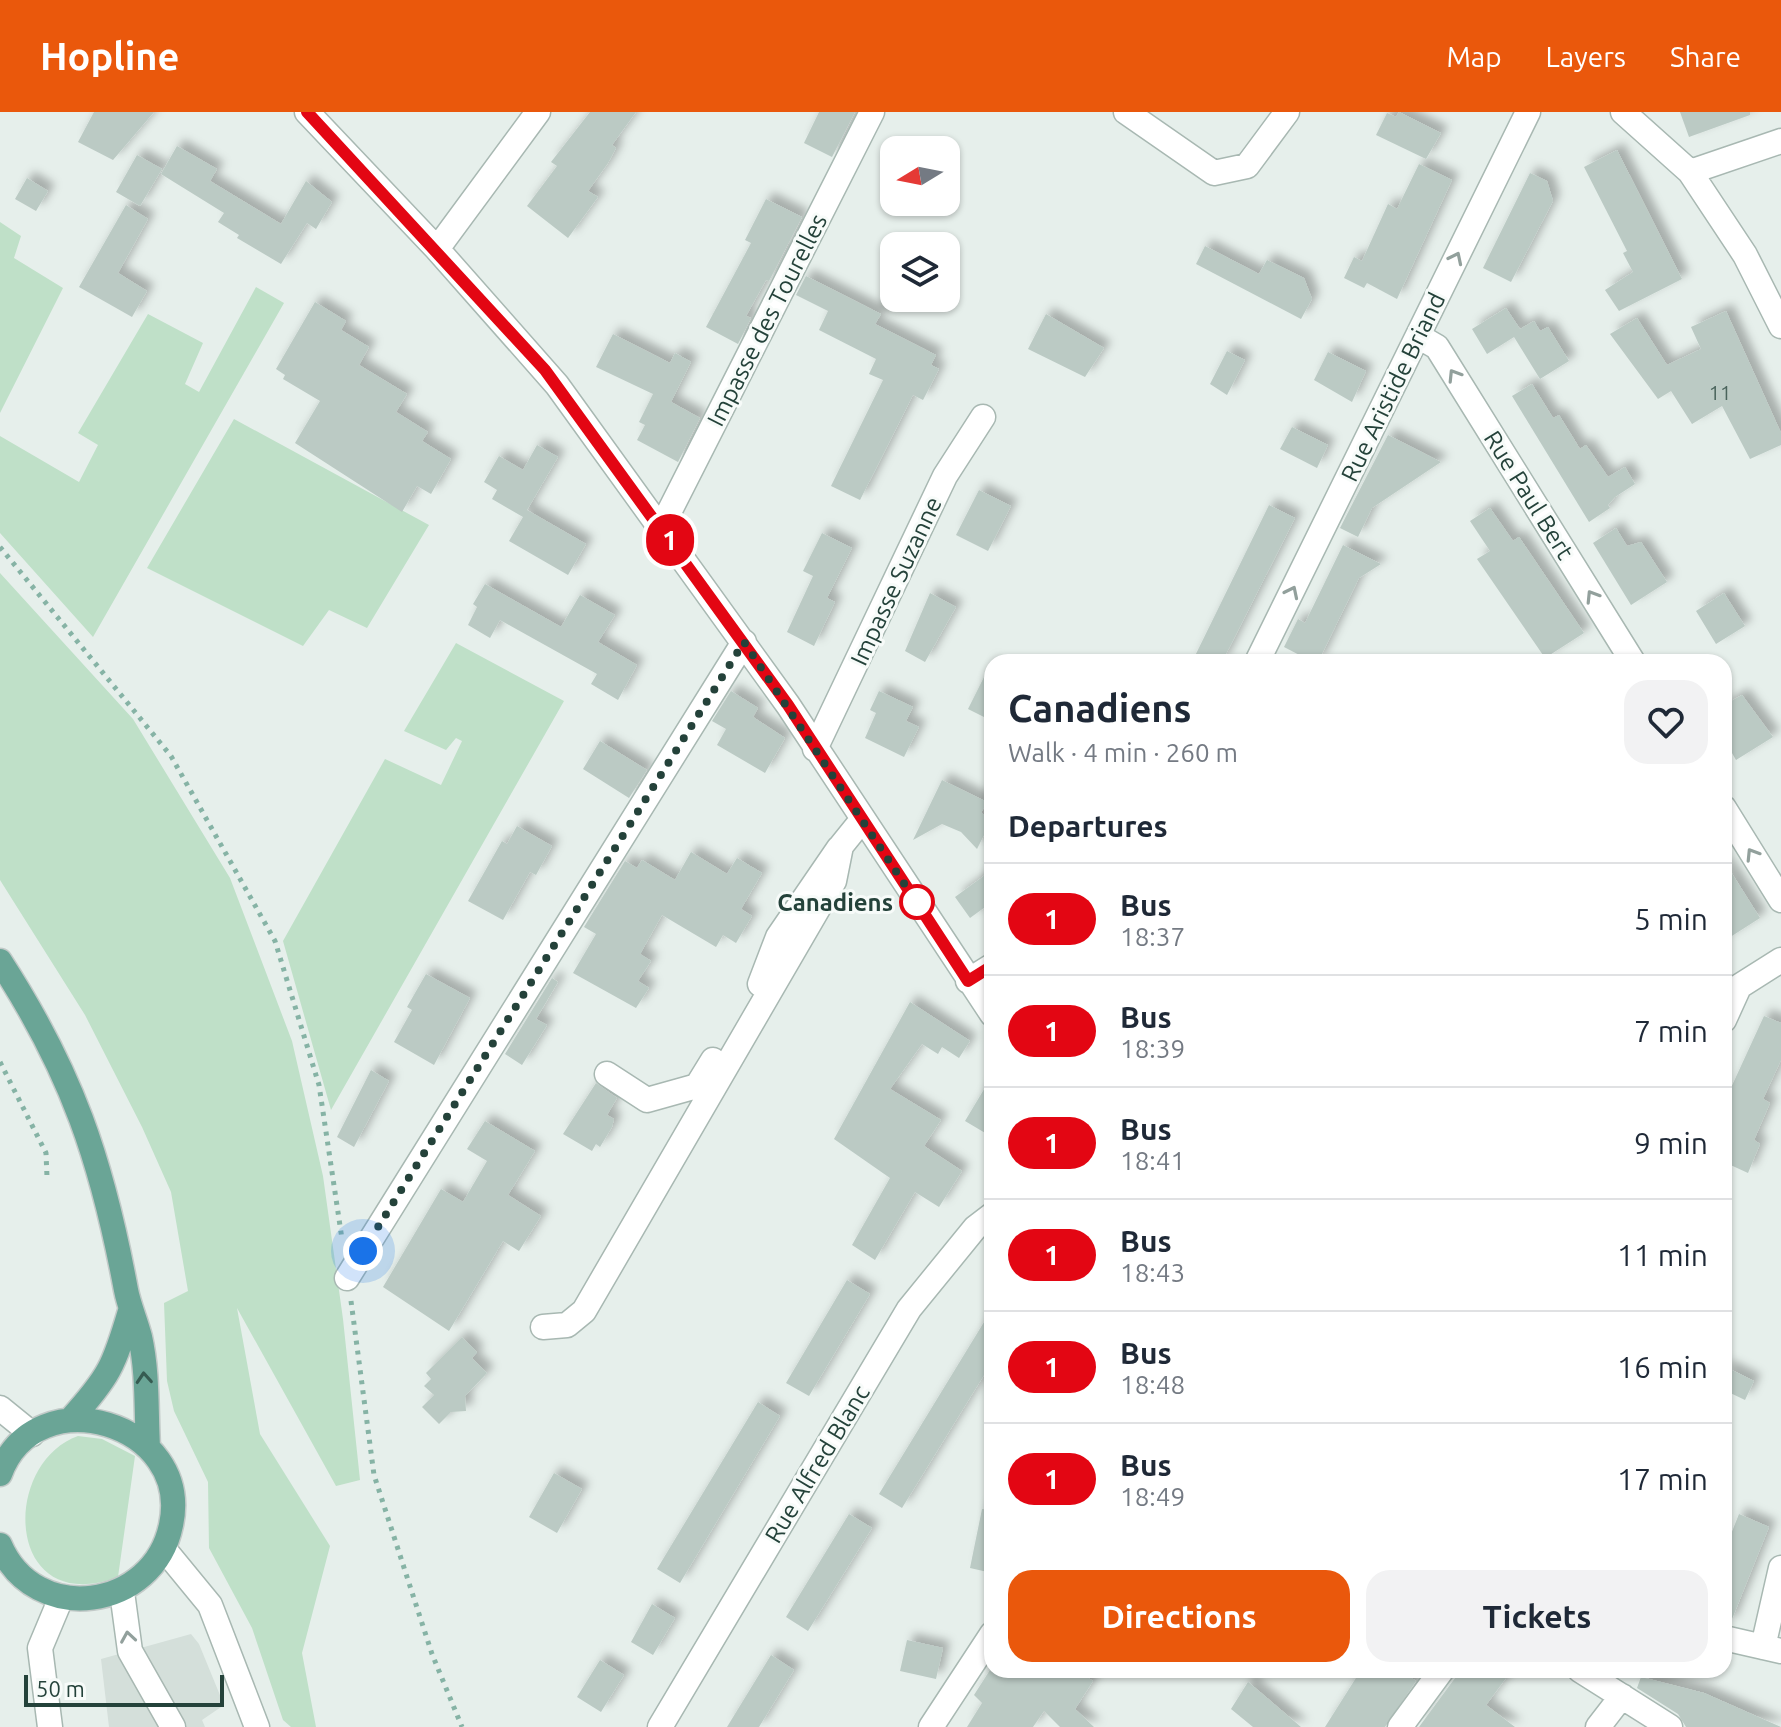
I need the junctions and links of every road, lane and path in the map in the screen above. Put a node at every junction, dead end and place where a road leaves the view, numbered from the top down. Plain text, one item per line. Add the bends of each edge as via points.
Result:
1 (538, 112) edge
2 (872, 112) edge
3 (1126, 112) edge
4 (1287, 112) edge
5 (1528, 112) edge
6 (1623, 112) edge
7 (309, 113) edge
8 (1781, 141) edge
9 (1690, 172) junction
10 (437, 249) junction
11 (1781, 326) edge
12 (1418, 336) junction
13 (983, 417) dead end
14 (661, 528) junction
15 (0, 547) edge
16 (744, 642) junction
17 (1261, 654) edge
18 (1628, 654) edge
19 (815, 749) junction
20 (862, 820) junction
21 (1732, 821) edge
22 (841, 846) junction
23 (1781, 900) edge
24 (1781, 960) edge
25 (0, 961) edge
26 (984, 971) edge
27 (968, 981) junction
28 (1732, 991) edge
29 (984, 1003) edge
30 (0, 1062) edge
31 (607, 1074) dead end
32 (47, 1177) dead end
33 (984, 1221) edge
34 (347, 1278) junction
35 (130, 1311) junction
36 (543, 1327) dead end
37 (0, 1408) edge
38 (70, 1420) junction
39 (32, 1434) junction
40 (148, 1447) junction
41 (0, 1474) edge
42 (0, 1545) edge
43 (164, 1549) junction
44 (1781, 1568) edge
45 (122, 1592) junction
46 (61, 1598) junction
47 (1732, 1640) edge
48 (984, 1646) edge
49 (1772, 1649) edge
50 (1436, 1678) edge
51 (1593, 1678) edge
52 (1622, 1696) junction
53 (50, 1727) edge
54 (173, 1727) edge
55 (257, 1727) edge
56 (462, 1727) edge
57 (660, 1727) edge
58 (931, 1727) edge
59 (1400, 1727) edge
60 (1598, 1727) edge
61 (1670, 1727) edge

1 - 10 street
2 - 14 street, Impasse des Tourelles
3 - 4 street via 1214,173 1247,166
12 -> 5 street, Rue Aristide Briand
6 - 9 street
7 - 10 street
8 - 9 street
9 - 11 street via 1745,255
10 - 14 street via 533,354
17 -> 12 street, Rue Aristide Briand
18 -> 12 street, Rue Paul Bert via 1437,347
13 - 19 street, Impasse Suzanne via 945,476
14 - 16 street
15 - 34 path via 171,756 275,941 319,1085
16 - 19 street
16 - 34 street
19 - 20 street
20 - 22 street
20 - 27 street
23 -> 21 street
22 - 31 street via 778,937 764,979 697,1086 647,1100
22 - 36 street via 834,881 584,1311 567,1325
24 - 28 street
25 - 35 main road via 35,1015 88,1128 110,1204
26 - 27 street
27 - 29 street
30 - 32 path via 46,1153
33 - 57 street, Rue Alfred Blanc via 909,1309
34 - 56 path via 374,1475 432,1654
35 - 38 main road via 104,1384
40 -> 35 main road via 140,1337
37 - 39 street
38 - 39 main road
38 - 40 main road via 112,1424
39 - 41 main road
40 - 43 main road via 172,1495 172,1523
42 - 46 main road via 20,1575
43 - 45 main road via 147,1574
43 - 55 street via 210,1605
44 - 49 street
45 - 46 main road
54 -> 45 street via 130,1651
46 - 53 street via 40,1648
47 - 49 street
48 - 58 street
50 - 59 street
51 - 52 street
52 - 60 street
52 - 61 street

